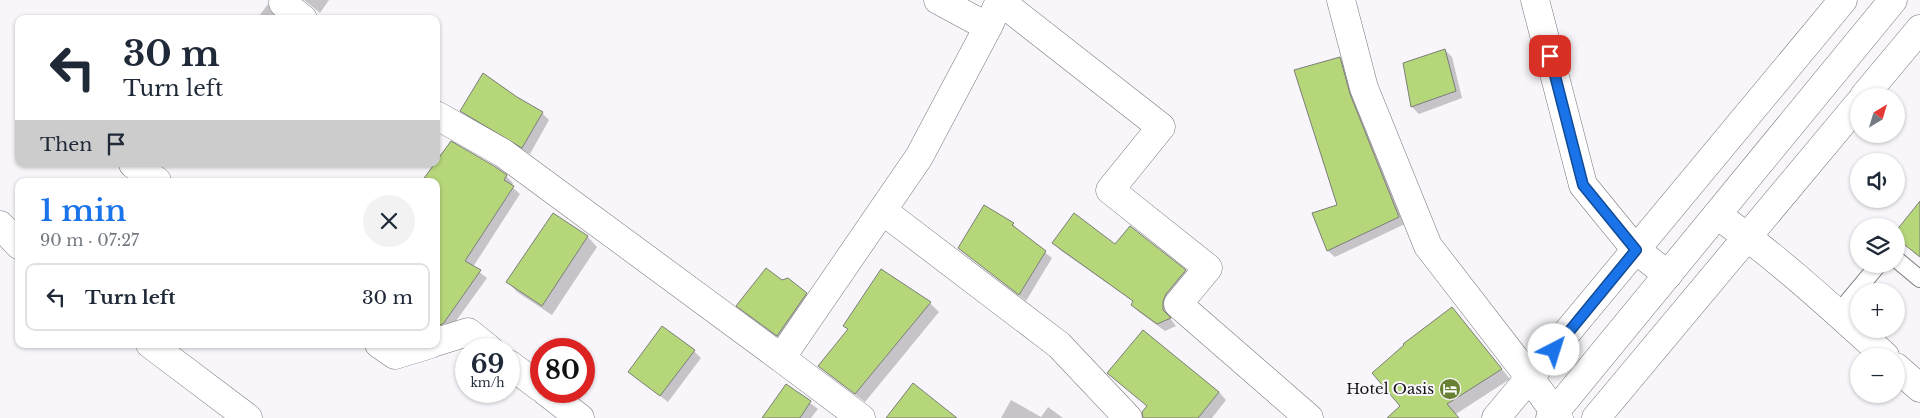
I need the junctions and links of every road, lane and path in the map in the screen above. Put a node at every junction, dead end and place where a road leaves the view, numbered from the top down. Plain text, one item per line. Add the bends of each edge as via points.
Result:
1 (938, 0) edge
2 (1000, 0) edge
3 (1341, 0) edge
4 (1535, 0) edge
5 (1843, 0) edge
6 (1893, 0) edge
7 (988, 27) junction
8 (1920, 29) edge
9 (1871, 88) edge
10 (1850, 114) edge
11 (440, 117) edge
12 (137, 167) edge
13 (153, 178) edge
14 (883, 210) junction
15 (1717, 215) junction
16 (0, 225) edge
17 (1747, 236) junction
18 (15, 241) edge
19 (1636, 250) junction
20 (1905, 266) edge
21 (1871, 273) edge
22 (1668, 275) junction
23 (1920, 279) edge
24 (1838, 313) junction
25 (475, 338) edge
26 (440, 341) edge
27 (155, 348) edge
28 (385, 348) edge
29 (419, 348) edge
30 (1876, 348) edge
31 (781, 358) junction
32 (1905, 375) edge
33 (1530, 378) junction
34 (1920, 388) edge
35 (561, 403) edge
36 (1554, 416) edge
37 (248, 418) edge
38 (580, 418) edge
39 (861, 418) edge
40 (1128, 418) edge
41 (1309, 418) edge
42 (1496, 418) edge
43 (1596, 418) edge

1 - 7 main road
2 - 7 main road
2 - 41 main road via 1161,128 1110,190 1208,268 1178,304
3 - 33 main road via 1364,88 1428,246
4 - 19 main road via 1583,185
5 - 19 main road
6 - 15 main road
7 - 14 main road via 920,157
8 - 9 main road
10 - 17 main road
11 - 31 main road via 503,153
12 - 13 main road
14 - 31 main road
14 - 40 main road via 1059,345
15 - 17 main road
15 - 22 main road
16 - 18 main road
17 - 24 main road
17 - 43 main road
19 - 22 main road
19 - 33 main road
20 - 23 lane
21 - 24 lane
22 - 36 main road
24 - 30 main road
25 - 26 main road via 468,332
27 - 37 main road
28 - 29 main road via 395,355
31 - 39 main road
32 - 34 main road
33 - 36 main road
33 - 42 main road
35 - 38 main road

